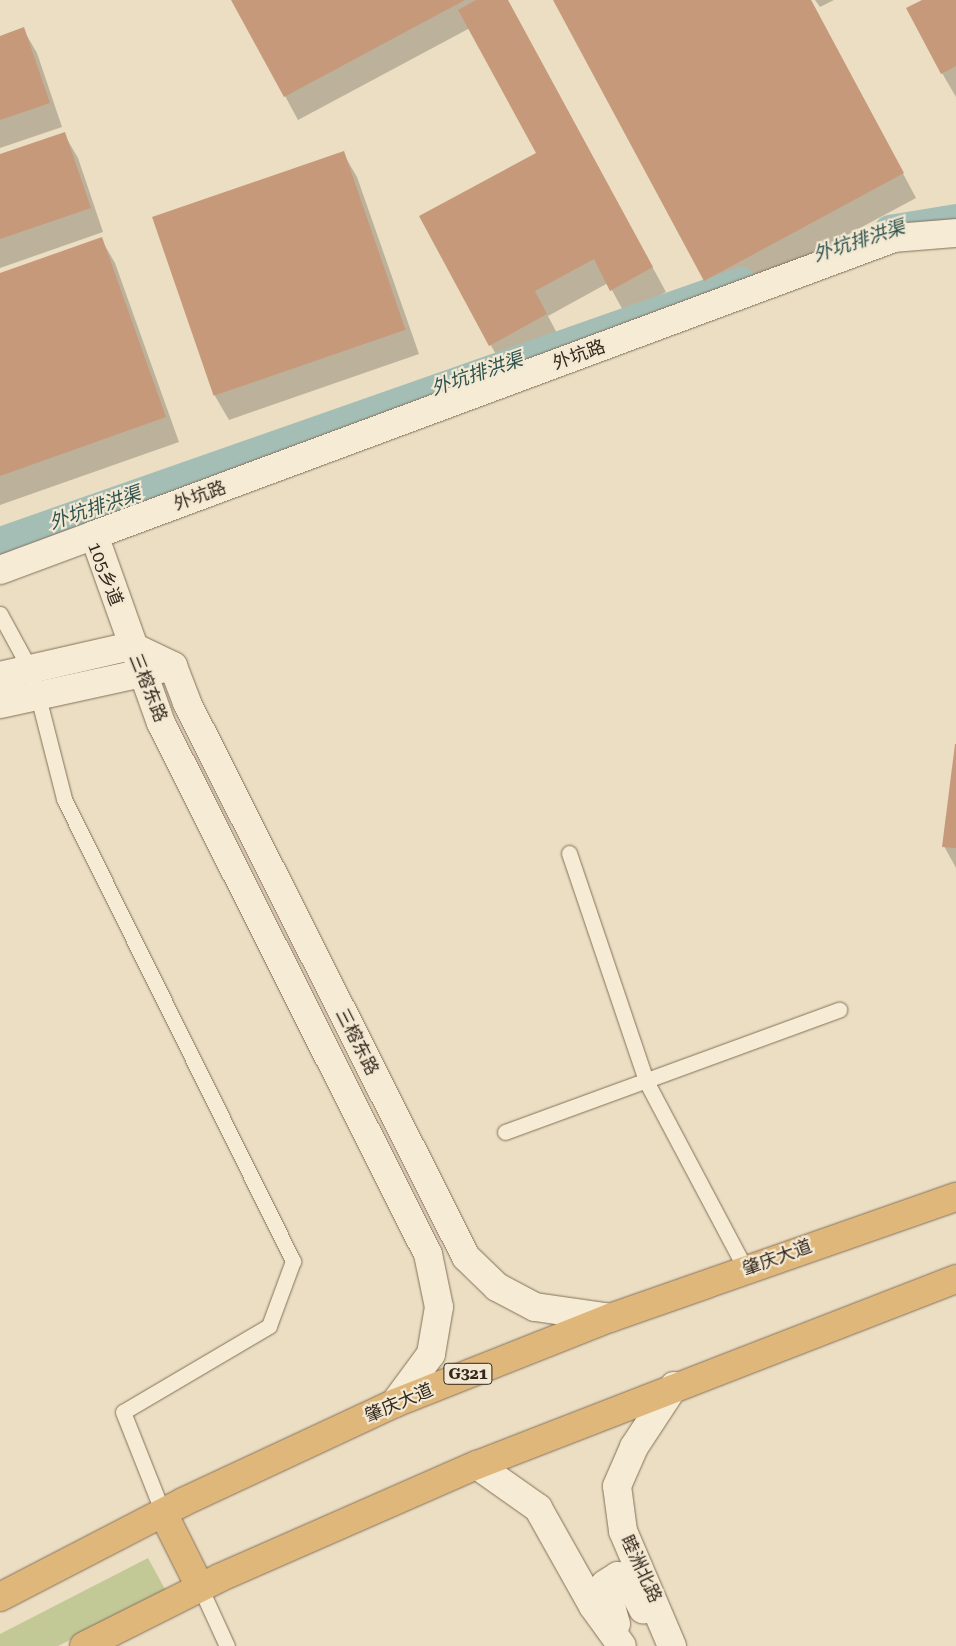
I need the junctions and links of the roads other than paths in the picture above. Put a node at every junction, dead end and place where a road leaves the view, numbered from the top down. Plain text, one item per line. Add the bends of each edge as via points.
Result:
1 (956, 233) edge
2 (94, 536) junction
3 (0, 570) edge
4 (0, 614) edge
5 (131, 646) junction
6 (173, 666) junction
7 (142, 674) junction
8 (0, 676) edge
9 (36, 685) junction
10 (0, 704) edge
11 (569, 854) dead end
12 (839, 1010) dead end
13 (646, 1081) junction
14 (506, 1132) dead end
15 (956, 1197) edge
16 (746, 1270) junction
17 (956, 1279) edge
18 (610, 1318) junction
19 (674, 1386) junction
20 (395, 1403) junction
21 (476, 1465) junction
22 (163, 1513) junction
23 (200, 1587) junction
24 (0, 1596) edge
25 (669, 1639) edge
26 (84, 1646) edge
27 (227, 1646) edge
28 (623, 1646) edge

1 - 2 street, 外坑路 via 894,238
2 - 3 street, 105乡道
2 - 5 street, 105乡道
4 - 9 lane
5 - 6 street, 三榕东路
5 - 7 street, 三榕东路
5 - 9 street
6 - 7 street
6 - 18 street, 三榕东路 via 187,703 466,1257 497,1288 535,1307
7 - 9 street
7 - 20 street, 三榕东路 via 161,723 428,1254 439,1307 430,1354
8 - 9 street
9 - 10 street
9 - 22 lane via 64,799 293,1261 269,1326 123,1412
11 - 13 lane
12 - 13 lane
13 - 14 lane
13 - 16 lane
15 - 16 highway, 肇庆大道 / G321
16 - 18 highway, 肇庆大道 / G321
17 - 19 highway
18 - 20 highway, 肇庆大道 / G321
19 - 21 highway
19 - 25 street, 睦洲北路 via 634,1447 617,1486 622,1530
20 - 22 highway, 肇庆大道 / G321
21 - 23 highway
21 - 28 street via 538,1508 593,1606
22 - 23 highway
22 - 24 highway, 肇庆大道 / G321
23 - 26 highway
23 - 27 lane
25 - 28 street via 650,1624 628,1580 618,1576 605,1584

